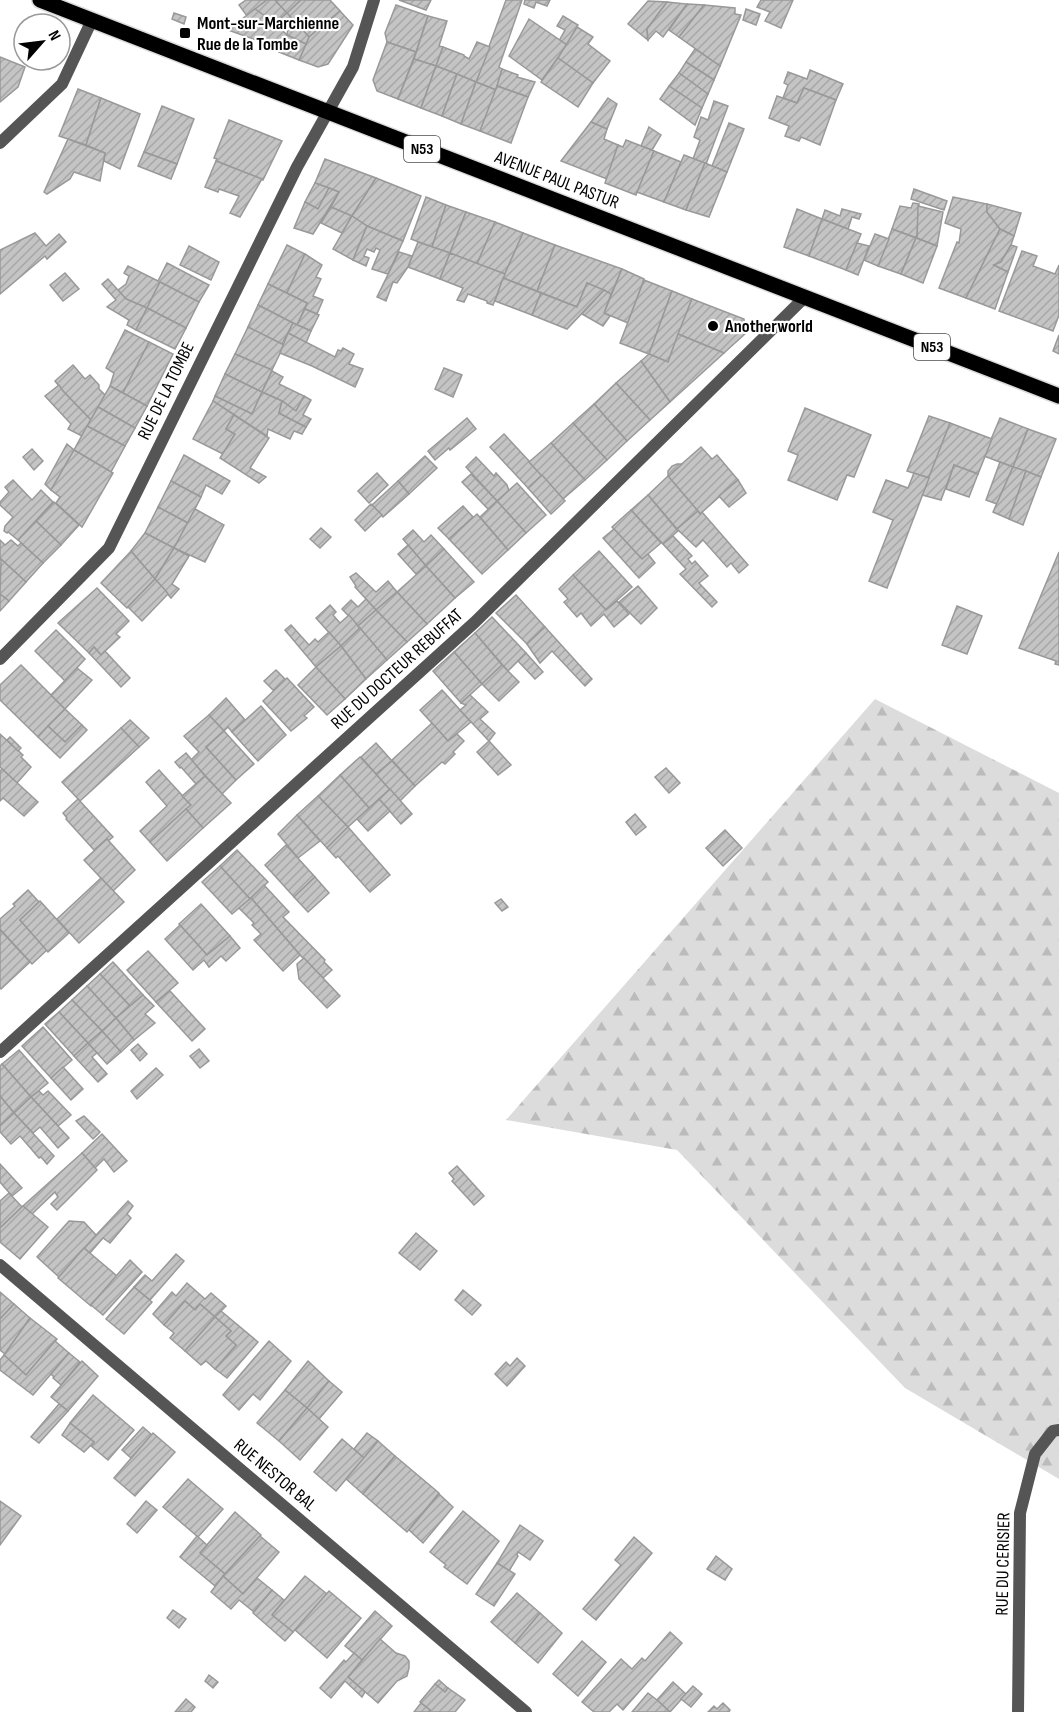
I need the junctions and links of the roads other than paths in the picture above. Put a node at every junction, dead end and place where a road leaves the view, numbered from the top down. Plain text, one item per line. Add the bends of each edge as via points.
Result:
1 (40, 0) edge
2 (374, 0) edge
3 (92, 20) junction
4 (327, 111) junction
5 (0, 143) edge
6 (804, 297) junction
7 (1059, 396) edge
8 (0, 659) edge
9 (0, 1052) edge
10 (0, 1265) edge
11 (1059, 1430) edge
12 (526, 1712) edge
13 (1018, 1712) edge

1 - 3 main road, AVENUE PAUL PASTUR / N53
2 - 4 street, RUE DE LA TOMBE via 353,67
3 - 4 main road, AVENUE PAUL PASTUR / N53
3 - 5 street via 62,84
4 - 6 main road, AVENUE PAUL PASTUR / N53
4 - 8 street, RUE DE LA TOMBE via 109,548
6 - 7 main road, AVENUE PAUL PASTUR / N53
6 - 9 street, RUE DU DOCTEUR REBUFFAT via 475,622
10 - 12 street, RUE NESTOR BAL
11 - 13 street, RUE DU CERISIER via 1053,1431 1035,1454 1020,1512

